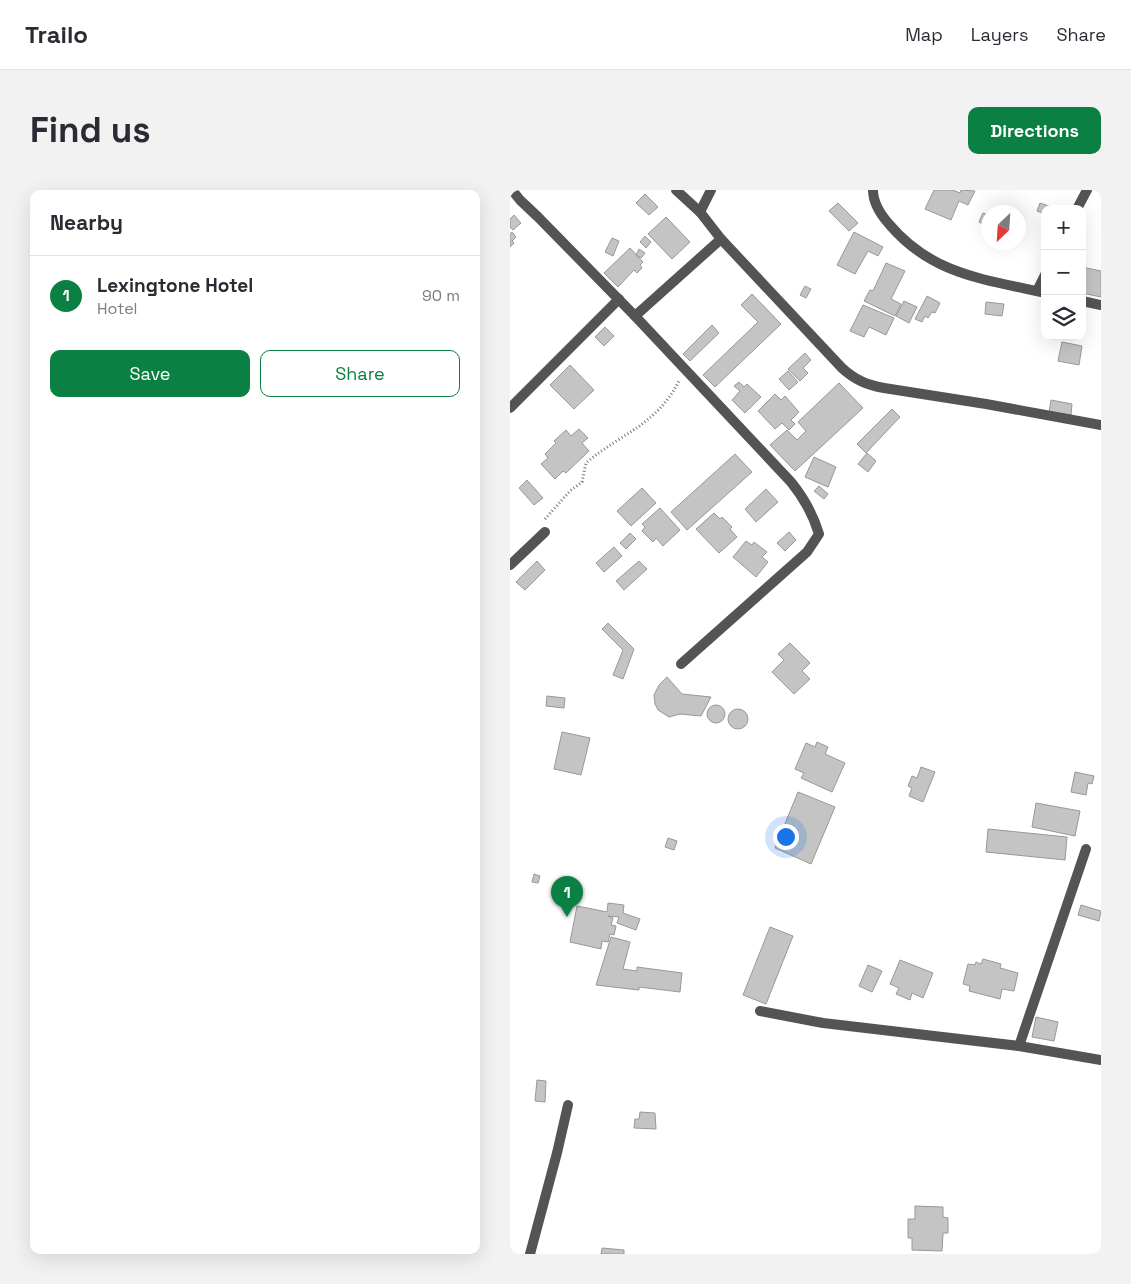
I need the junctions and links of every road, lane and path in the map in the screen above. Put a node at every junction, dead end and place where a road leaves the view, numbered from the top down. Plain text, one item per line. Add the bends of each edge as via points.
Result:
1 (513, 190) edge
2 (676, 190) edge
3 (711, 190) edge
4 (873, 190) edge
5 (1087, 190) edge
6 (1079, 205) edge
7 (700, 212) junction
8 (721, 239) junction
9 (1041, 292) edge
10 (618, 299) junction
11 (1086, 302) edge
12 (1101, 305) edge
13 (635, 316) junction
14 (685, 369) junction
15 (510, 408) edge
16 (1101, 425) edge
17 (542, 529) joint
18 (510, 565) edge
19 (681, 664) dead end
20 (1086, 849) dead end
21 (760, 1011) dead end
22 (1019, 1046) junction
23 (1101, 1060) edge
24 (568, 1105) dead end
25 (530, 1254) edge

1 - 10 street
2 - 7 street
3 - 7 street
4 - 9 street via 880,213 916,251 958,272
5 - 6 street
7 - 8 street
8 - 13 street
8 - 16 street via 842,368 862,383
10 - 13 street
10 - 15 street
11 - 12 street
13 - 14 street
14 - 17 path via 662,407 640,427 586,463 582,482 551,510
14 - 19 street via 791,482 808,506 819,534 808,552
17 - 18 street
20 - 22 street
21 - 22 street via 823,1023
22 - 23 street
24 - 25 street

